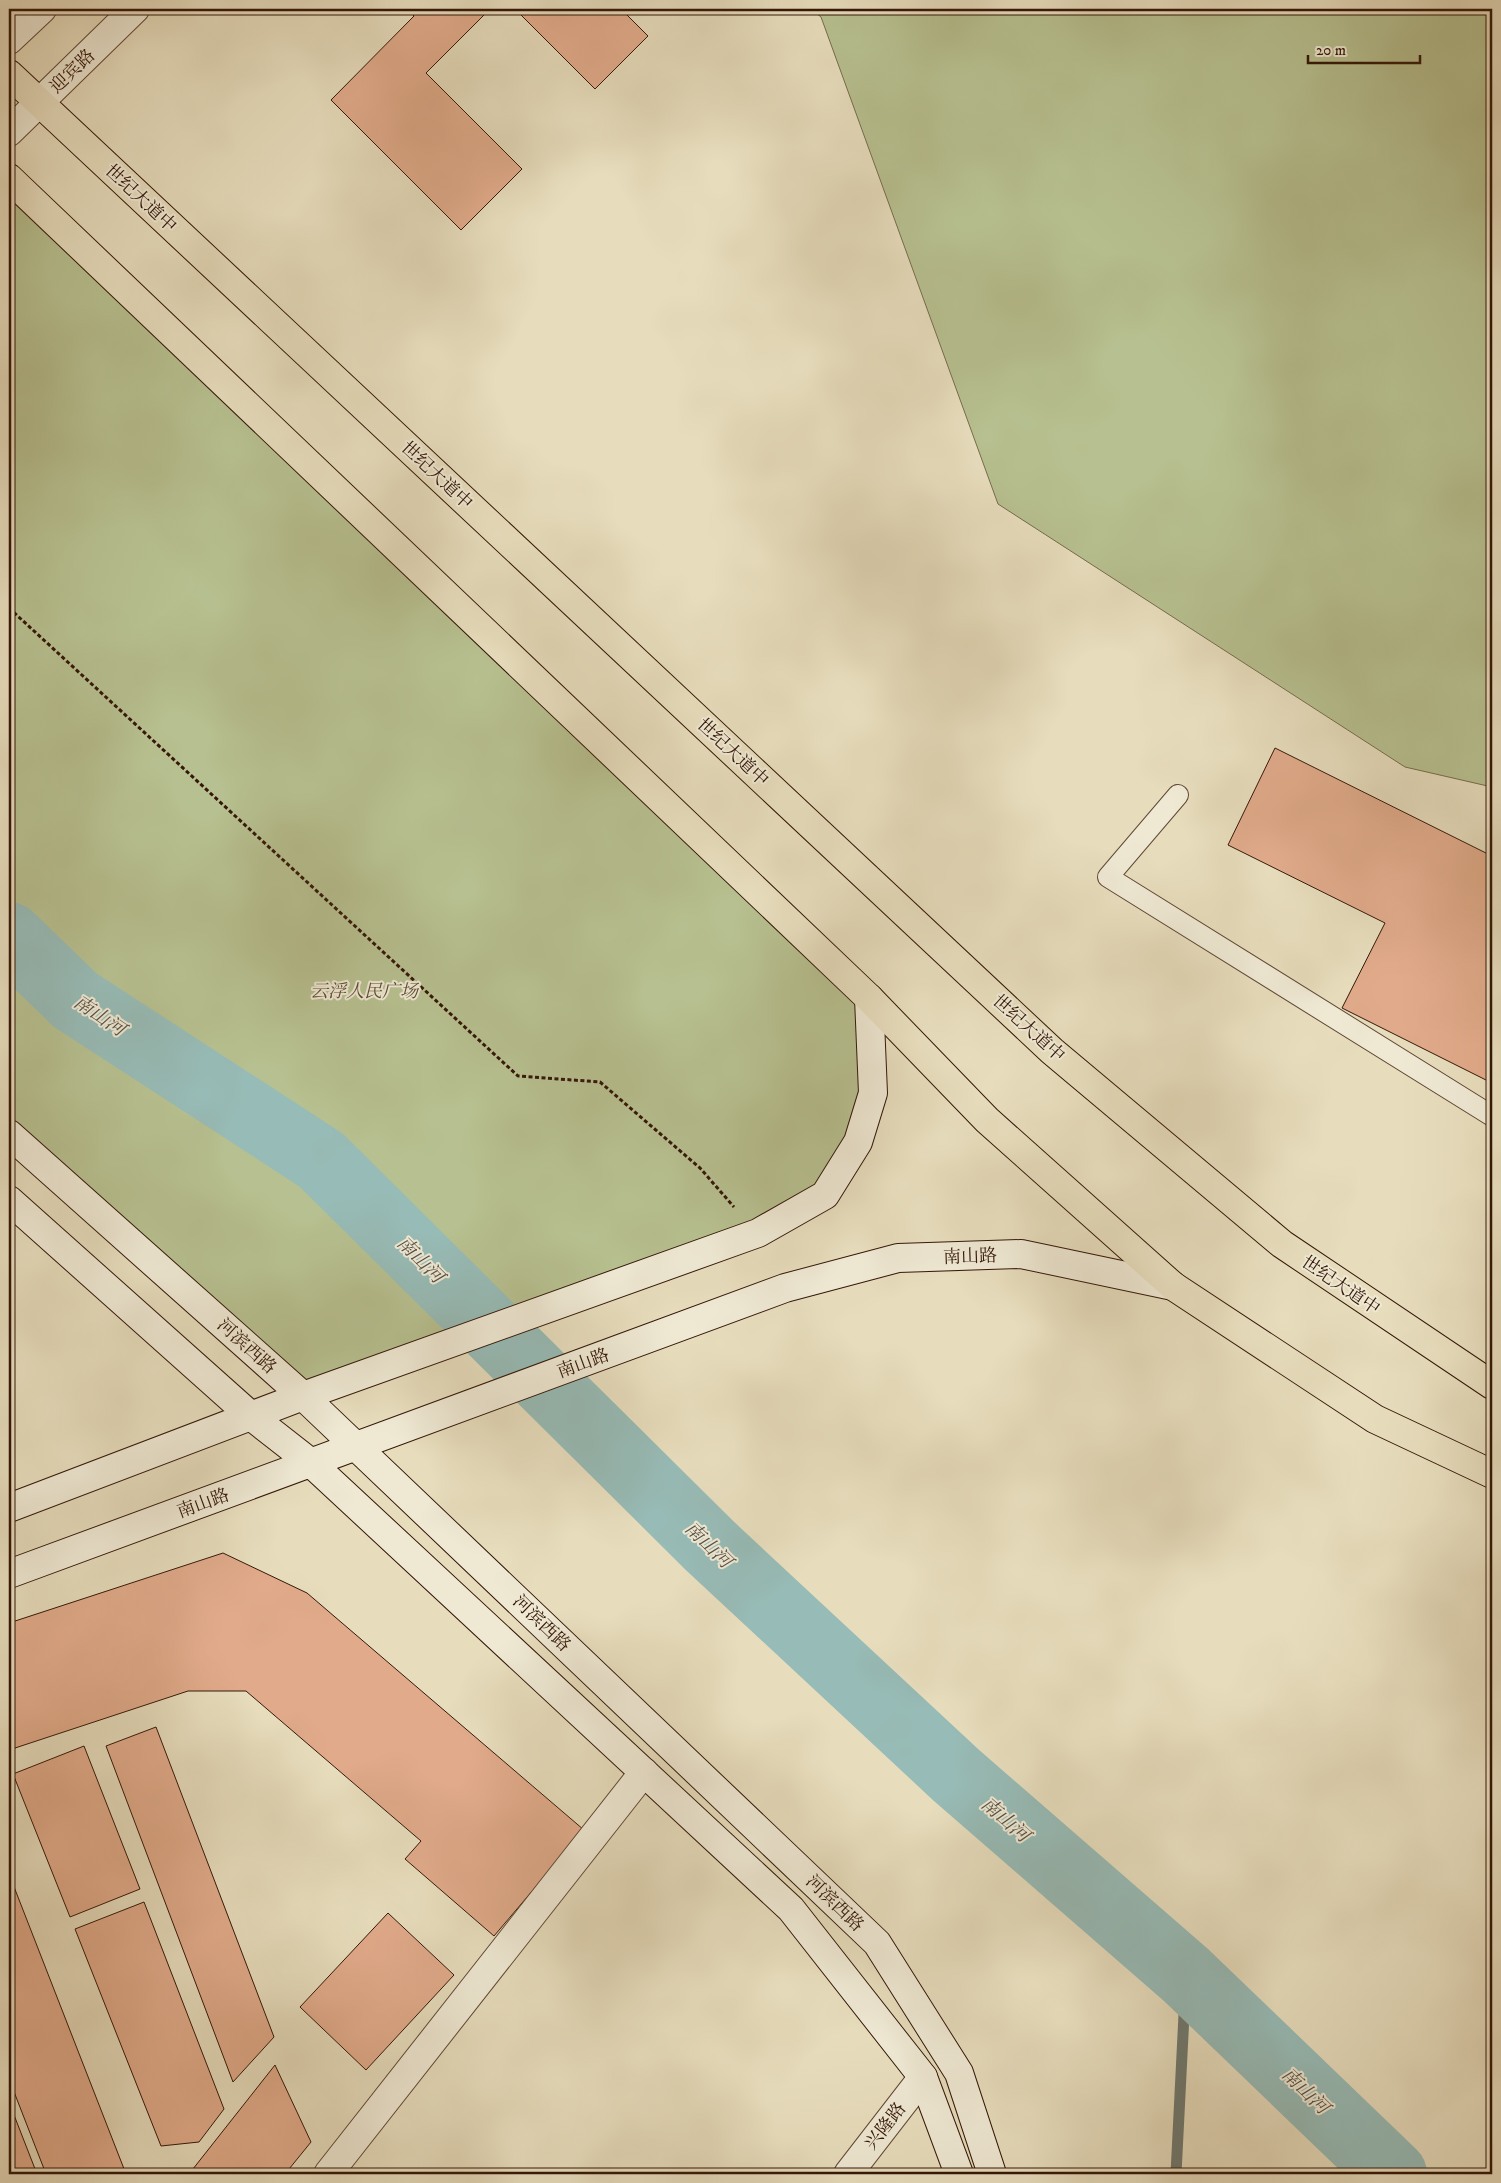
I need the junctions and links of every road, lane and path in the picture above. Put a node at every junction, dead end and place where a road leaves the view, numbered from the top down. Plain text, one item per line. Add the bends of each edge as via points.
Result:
1 (42, 9) edge
2 (135, 9) edge
3 (9, 40) edge
4 (9, 74) edge
5 (39, 103) junction
6 (9, 132) edge
7 (9, 178) edge
8 (9, 608) edge
9 (1178, 796) dead end
10 (869, 998) junction
11 (1492, 1116) edge
12 (9, 1134) edge
13 (9, 1200) edge
14 (758, 1233) junction
15 (1173, 1286) junction
16 (1492, 1386) edge
17 (303, 1396) junction
18 (251, 1416) junction
19 (356, 1447) junction
20 (311, 1463) junction
21 (1492, 1474) edge
22 (9, 1508) edge
23 (9, 1574) edge
24 (644, 1772) junction
25 (923, 2077) junction
26 (328, 2174) edge
27 (848, 2174) edge
28 (958, 2174) edge
29 (992, 2174) edge

1 - 3 main road
2 - 5 main road, 迎宾路
4 - 5 main road, 世纪大道中
5 - 6 main road, 迎宾路
5 - 16 main road, 世纪大道中 via 1052,1051 1282,1244
7 - 10 main road
8 - 14 path via 518,1076 600,1082 700,1168
9 - 11 lane via 1108,877
10 - 14 main road via 873,1093 858,1142 825,1195
10 - 15 main road via 987,1120
12 - 17 main road, 河滨西路
13 - 18 main road, 河滨西路
14 - 17 main road
15 - 19 main road, 南山路 via 1021,1254 898,1258 785,1288
15 - 21 main road via 1375,1419
17 - 18 main road
17 - 19 main road, 河滨西路
18 - 20 main road, 河滨西路
18 - 22 main road
19 - 20 main road, 南山路
19 - 29 main road, 河滨西路 via 876,1943 959,2073
20 - 23 main road, 南山路
20 - 24 main road, 河滨西路
24 - 25 main road, 河滨西路 via 791,1909
24 - 26 main road
25 - 27 main road, 兴隆路
25 - 28 main road, 河滨西路

